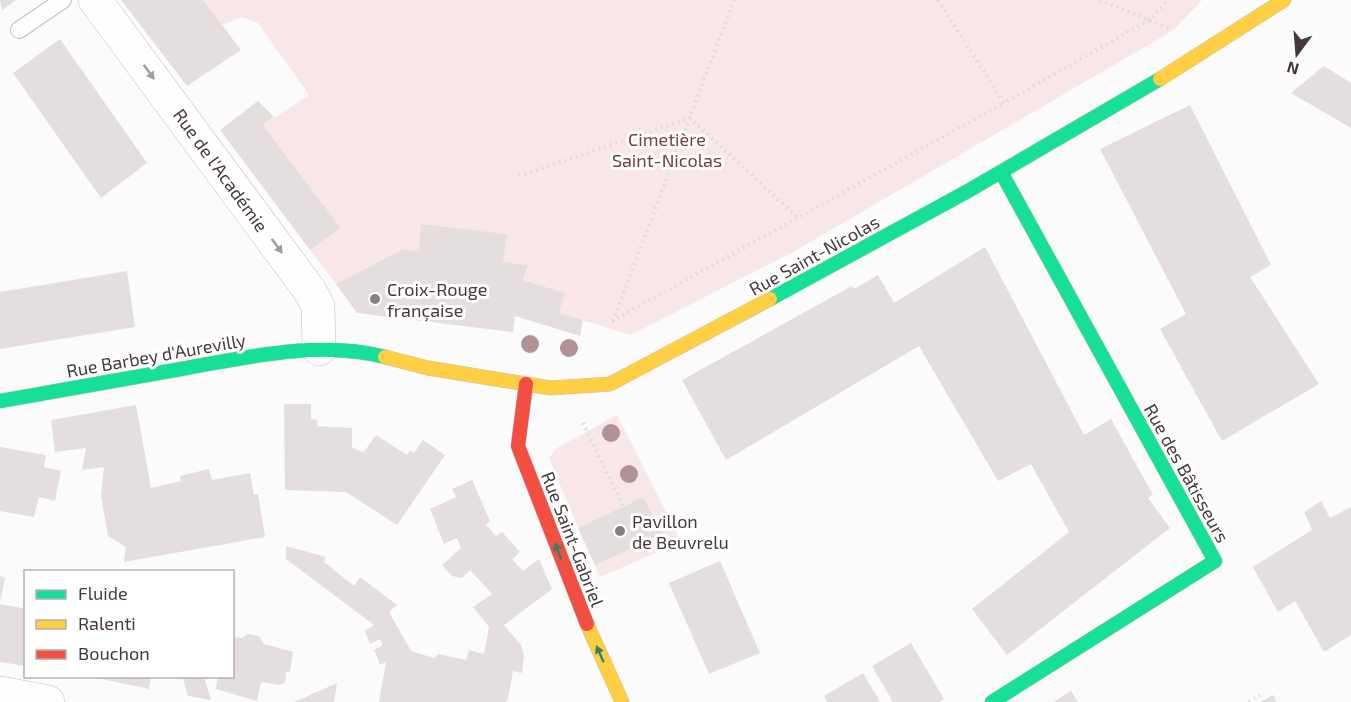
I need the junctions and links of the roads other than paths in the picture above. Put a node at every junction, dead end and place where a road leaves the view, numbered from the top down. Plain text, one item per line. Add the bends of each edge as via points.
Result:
1 (63, 0) edge
2 (95, 0) edge
3 (1284, 0) edge
4 (19, 30) dead end
5 (1001, 172) junction
6 (319, 349) junction
7 (526, 384) junction
8 (0, 401) edge
9 (0, 693) edge
10 (48, 702) edge
11 (622, 702) edge
12 (992, 702) edge

1 - 4 lane
2 -> 6 street, Rue de l'Académie via 310,291 318,306
3 - 5 street, Rue Saint-Nicolas via 1195,59
5 - 7 street, Rue Saint-Nicolas via 610,384 551,388
5 - 12 street, Rue des Bâtisseurs via 1215,561
6 - 7 street, Rue Saint-Nicolas via 356,350 429,368
6 - 8 street, Rue Barbey d'Aurevilly via 266,354
11 -> 7 street, Rue Saint-Gabriel via 579,606 518,446
9 - 10 street

